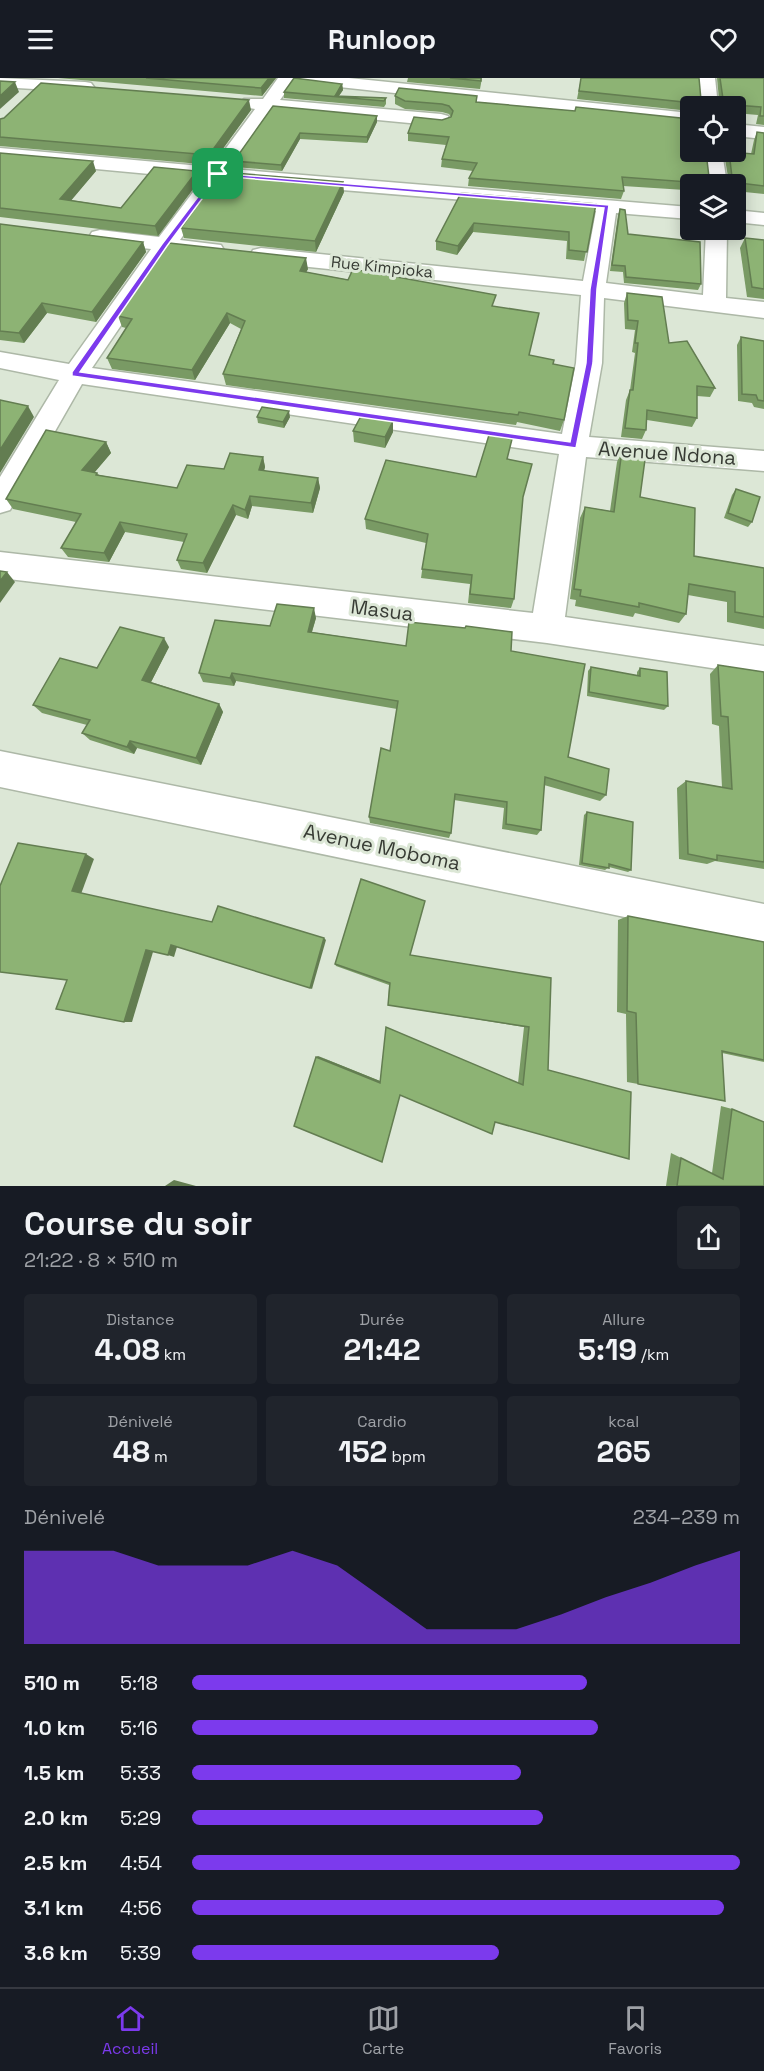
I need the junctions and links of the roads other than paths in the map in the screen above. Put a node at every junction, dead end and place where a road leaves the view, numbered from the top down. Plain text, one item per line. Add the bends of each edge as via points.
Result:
1 (288, 78) edge
2 (299, 78) edge
3 (706, 78) edge
4 (44, 81) edge
5 (0, 82) edge
6 (104, 89) edge
7 (708, 96) edge
8 (24, 100) edge
9 (233, 101) edge
10 (268, 104) junction
11 (680, 118) edge
12 (441, 120) edge
13 (746, 131) edge
14 (764, 133) edge
15 (0, 154) edge
16 (218, 174) junction
17 (607, 206) junction
18 (680, 212) edge
19 (746, 217) edge
20 (764, 219) edge
21 (82, 235) edge
22 (717, 240) edge
23 (165, 245) junction
24 (593, 289) junction
25 (714, 305) junction
26 (764, 310) edge
27 (0, 360) edge
28 (75, 374) junction
29 (574, 446) junction
30 (764, 461) edge
31 (0, 502) edge
32 (0, 565) edge
33 (547, 629) junction
34 (764, 660) edge
35 (0, 769) edge
36 (764, 925) edge

1 - 10 street
2 - 11 street
3 - 7 street
4 - 5 street
4 - 6 street
4 - 8 street
9 - 10 street
10 - 12 street
10 - 16 street
13 - 14 street
15 - 16 street
16 - 17 street
16 - 23 street
17 - 18 street
17 - 24 street
19 - 20 street
21 - 23 street, Rue Kimpioka
22 - 25 street
23 - 24 street, Rue Kimpioka
23 - 28 street
24 - 25 street, Rue Kimpioka
24 - 29 street via 590,363
25 - 26 street, Rue Kimpioka
27 - 28 street, Avenue Ndona
28 - 29 street, Avenue Ndona
28 - 31 street
29 - 30 street, Avenue Ndona
29 - 33 street
32 - 33 street, Masua
33 - 34 street, Masua
35 - 36 street, Avenue Moboma

